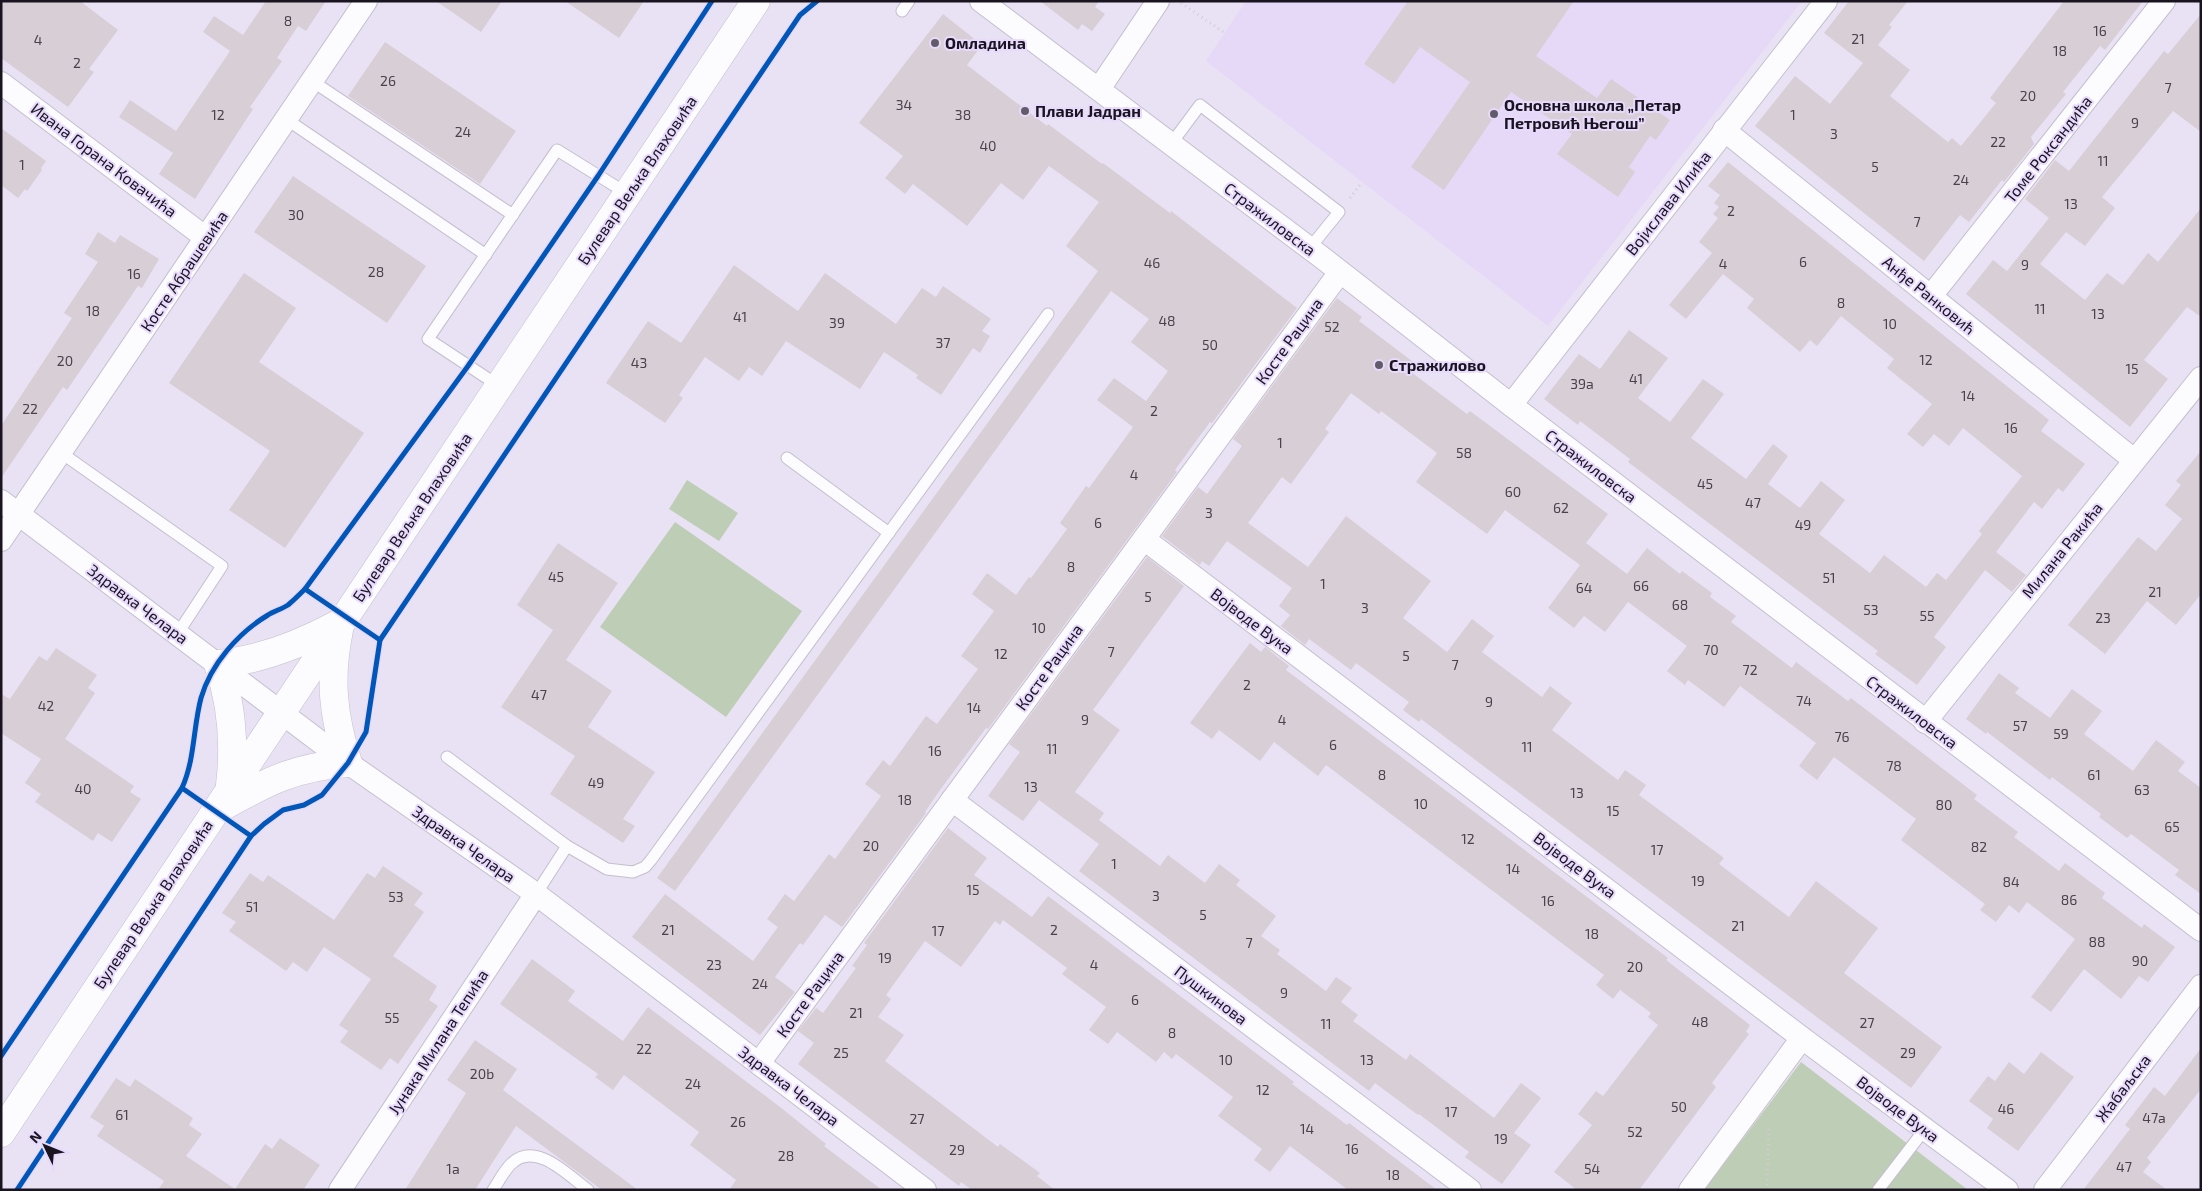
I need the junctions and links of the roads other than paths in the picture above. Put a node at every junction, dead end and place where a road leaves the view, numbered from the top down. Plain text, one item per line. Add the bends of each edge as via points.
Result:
1 (366, 1) edge
2 (756, 1) edge
3 (909, 1) edge
4 (981, 1) edge
5 (1158, 1) edge
6 (1826, 1) edge
7 (2164, 1) edge
8 (902, 12) dead end
9 (312, 80) junction
10 (1, 83) edge
11 (1099, 89) junction
12 (286, 120) junction
13 (1724, 130) junction
14 (1171, 144) junction
15 (628, 194) junction
16 (513, 215) junction
17 (206, 238) junction
18 (1309, 249) junction
19 (486, 255) junction
20 (1340, 272) junction
21 (1931, 296) junction
22 (1048, 314) dead end
23 (2201, 378) edge
24 (499, 387) junction
25 (1510, 405) junction
26 (60, 452) junction
27 (787, 458) dead end
28 (2134, 460) junction
29 (10, 508) edge
30 (889, 533) junction
31 (1144, 539) junction
32 (1, 540) edge
33 (341, 622) junction
34 (178, 633) junction
35 (218, 664) junction
36 (281, 712) junction
37 (1924, 722) junction
38 (447, 757) dead end
39 (348, 763) junction
40 (222, 800) junction
41 (952, 800) junction
42 (567, 846) junction
43 (536, 894) junction
44 (2201, 930) edge
45 (2201, 986) edge
46 (1802, 1038) junction
47 (759, 1063) junction
48 (1925, 1129) junction
49 (1, 1133) edge
50 (340, 1190) edge
51 (493, 1190) edge
52 (588, 1190) edge
53 (925, 1190) edge
54 (1470, 1190) edge
55 (1690, 1190) edge
56 (1878, 1190) edge
57 (2007, 1190) edge
58 (2044, 1190) edge

1 - 9 street, Косте Абрашевића
2 - 15 main road, Булевар Вељка Влаховића
3 - 8 lane
4 - 11 street, Стражиловска
5 - 11 street
6 - 13 street, Војислава Илића
7 - 21 street, Томе Роксандића
9 - 12 street, Косте Абрашевића
9 - 16 lane
10 - 17 street, Ивана Горана Ковачића
11 - 14 street, Стражиловска
12 - 17 street, Косте Абрашевића
12 - 19 lane
13 - 21 street, Анђе Ранковић
13 - 25 street, Војислава Илића
14 - 18 street, Стражиловска
14 - 18 lane via 1200,105 1338,212
15 - 16 lane via 557,150
15 - 24 main road, Булевар Вељка Влаховића
16 - 19 lane
17 - 26 street, Косте Абрашевића
18 - 20 street, Стражиловска
19 - 24 lane via 428,339
20 - 25 street, Стражиловска
20 - 31 street, Косте Рацина
21 - 28 street, Анђе Ранковић
22 - 30 lane
23 - 28 street, Милана Ракића
24 - 33 main road, Булевар Вељка Влаховића
25 - 37 street, Стражиловска
26 - 29 street, Косте Абрашевића
26 - 34 lane via 222,566
27 - 30 lane
28 - 37 street, Милана Ракића
29 - 32 street, Косте Абрашевића
29 - 34 street, Здравка Челара
30 - 42 lane via 644,867 633,872 607,869
31 - 41 street, Косте Рацина
31 - 46 street, Војводе Вука
33 - 35 main road via 284,648
33 - 36 main road, Булевар Вељка Влаховића
33 - 39 main road via 336,647 334,703 337,731
34 - 35 street, Здравка Челара
35 - 36 street, Здравка Челара
35 - 40 main road via 225,684 233,736
36 - 39 street, Здравка Челара
36 - 40 main road, Булевар Вељка Влаховића
37 - 44 street, Стражиловска
38 - 42 lane
39 - 40 main road via 299,770
39 - 43 street, Здравка Челара
40 - 49 main road, Булевар Вељка Влаховића
41 - 47 street, Косте Рацина
41 - 54 street, Пушкинова
42 - 43 lane
43 - 47 street, Здравка Челара
43 - 50 street, Јунака Милана Тепића
45 - 58 street, Жабаљска
46 - 48 street, Војводе Вука
46 - 55 street
47 - 53 street, Здравка Челара
48 - 56 lane
48 - 57 street, Војводе Вука
51 - 52 lane via 510,1165 527,1155 548,1161

